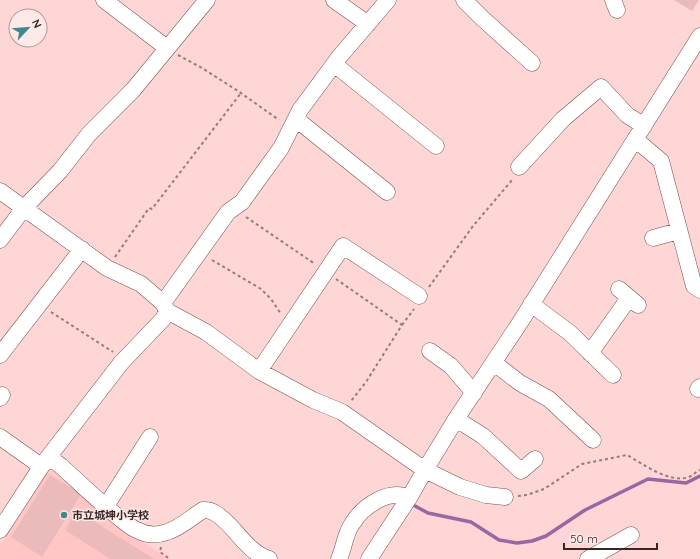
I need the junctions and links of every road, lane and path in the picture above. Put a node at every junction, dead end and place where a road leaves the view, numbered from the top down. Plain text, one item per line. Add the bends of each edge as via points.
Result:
1 (104, 0) edge
2 (207, 0) edge
3 (334, 0) edge
4 (388, 0) edge
5 (464, 0) edge
6 (121, 5) edge
7 (368, 24) junction
8 (700, 36) edge
9 (167, 48) junction
10 (532, 63) dead end
11 (334, 64) junction
12 (240, 93) junction
13 (294, 123) junction
14 (640, 133) junction
15 (436, 146) dead end
16 (519, 168) joint
17 (0, 191) edge
18 (387, 192) dead end
19 (238, 205) junction
20 (24, 208) junction
21 (679, 231) junction
22 (652, 238) dead end
23 (0, 240) edge
24 (82, 248) junction
25 (200, 253) junction
26 (108, 268) junction
27 (326, 272) junction
28 (700, 290) edge
29 (421, 297) junction
30 (629, 297) dead end
31 (531, 304) junction
32 (38, 305) junction
33 (165, 307) junction
34 (402, 325) junction
35 (289, 326) junction
36 (430, 351) dead end
37 (590, 353) junction
38 (0, 355) edge
39 (124, 359) junction
40 (494, 363) junction
41 (259, 371) junction
42 (613, 375) dead end
43 (474, 393) junction
44 (342, 412) junction
45 (456, 419) junction
46 (0, 437) edge
47 (150, 437) dead end
48 (593, 440) dead end
49 (535, 459) dead end
50 (42, 465) junction
51 (425, 470) junction
52 (700, 470) edge
53 (505, 497) joint
54 (409, 498) junction
55 (106, 506) junction
56 (0, 530) edge
57 (626, 535) dead end
58 (252, 555) edge
59 (269, 559) edge
60 (339, 559) edge
61 (369, 559) edge
62 (588, 559) edge

1 - 6 street
2 - 9 street
3 - 7 street
4 - 7 street
5 - 10 street via 485,30
6 - 9 street
7 - 11 street
8 - 14 street
9 - 12 path
9 - 20 street via 133,90 89,134 60,171
11 - 13 street via 300,110
11 - 15 street
12 - 13 path via 278,120
12 - 26 path via 152,209 149,208
13 - 18 street via 341,162
13 - 19 street via 281,148
14 - 16 street via 601,87 563,119
14 - 21 street via 661,161
14 - 31 street
16 - 29 path via 518,174 473,226
17 - 20 street
19 - 25 street via 228,212
19 - 27 path
20 - 23 street
20 - 24 street
21 - 22 street
21 - 28 street via 694,286
24 - 26 street
24 - 32 street
25 - 33 street
25 - 35 path via 261,289
26 - 33 street via 141,284
27 - 29 street via 343,246 383,279
27 - 34 path
27 - 35 street
29 - 34 path
30 - 37 street
31 - 37 street via 570,333
31 - 40 street
32 - 38 street
32 - 39 path via 60,316
33 - 39 street via 163,320
33 - 41 street via 206,332
34 - 44 path via 366,382
35 - 41 street
36 - 43 street via 450,366
37 - 42 street
39 - 50 street
40 - 43 street
40 - 48 street via 520,384 552,396
41 - 44 street
43 - 45 street
44 - 51 street
45 - 49 street via 484,436 521,471
45 - 51 street
46 - 50 street
47 - 55 street via 141,461
50 - 55 street via 50,460 55,461
50 - 56 street
51 - 53 street via 473,491
51 - 54 street
52 - 53 path via 688,477 677,478 661,474 627,455 582,464 544,489 527,495
54 - 60 street via 394,494 385,496 365,509 351,524
54 - 61 street
55 - 58 street via 135,530 155,535 168,532 203,510 214,512
57 - 62 street
58 - 59 street

